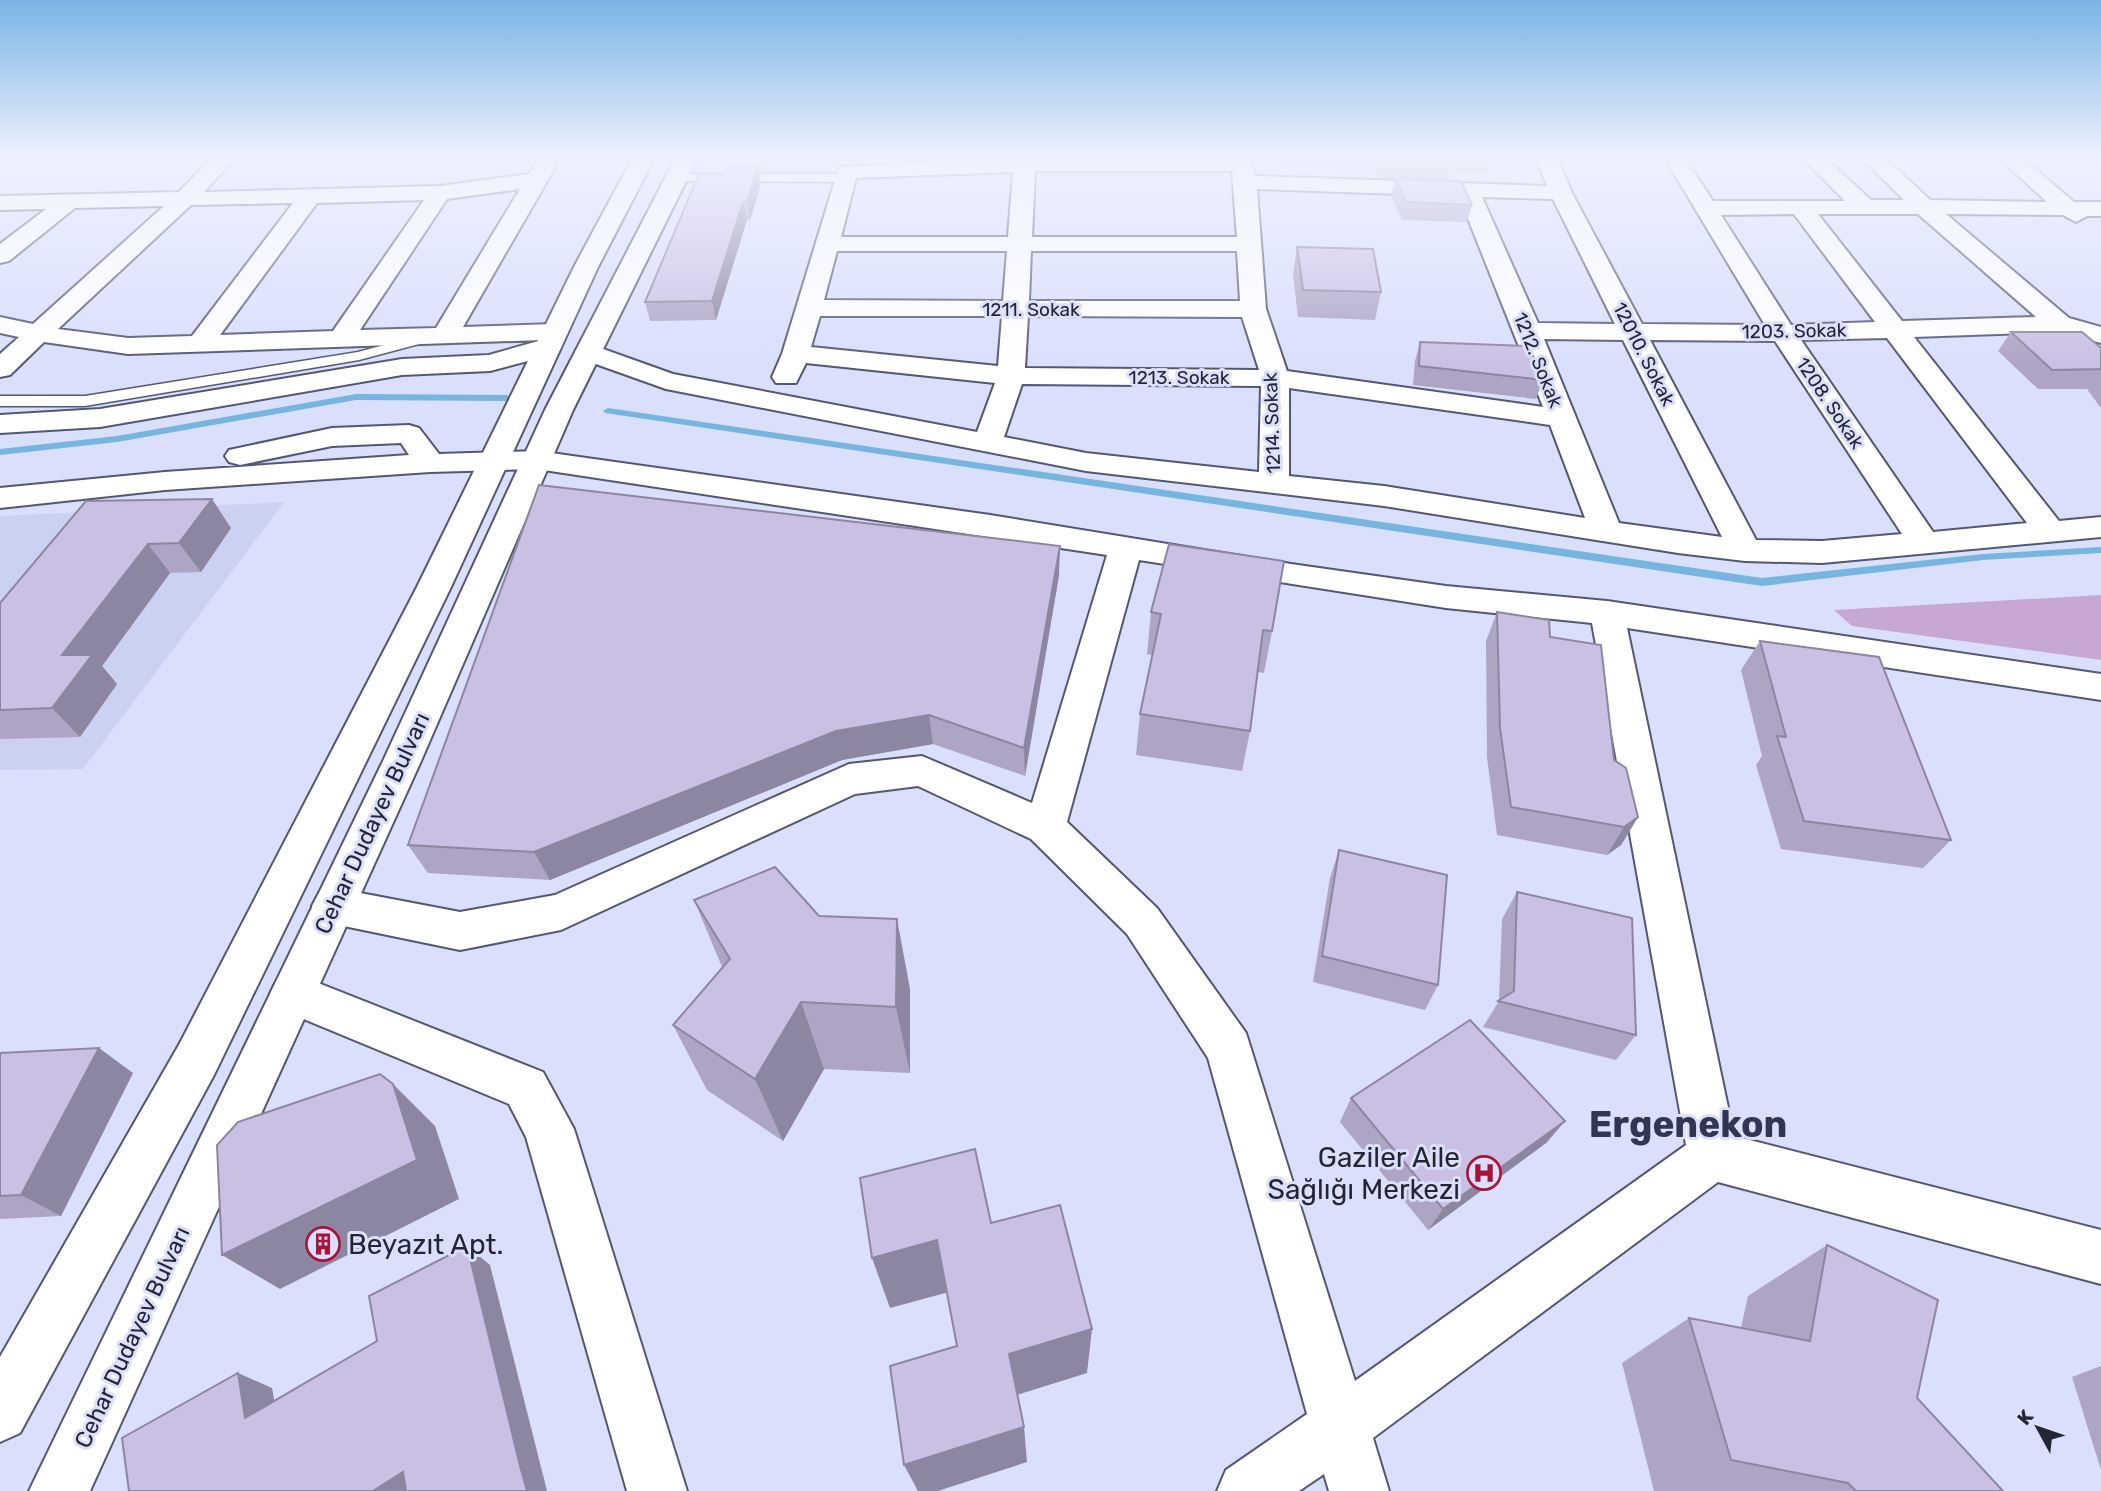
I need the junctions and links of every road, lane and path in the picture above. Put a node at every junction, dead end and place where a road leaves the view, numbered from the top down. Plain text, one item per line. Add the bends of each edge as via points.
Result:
1 (37, 227) edge
2 (155, 227) edge
3 (287, 227) edge
4 (417, 227) edge
5 (508, 227) edge
6 (614, 227) edge
7 (643, 227) edge
8 (835, 227) edge
9 (1020, 227) edge
10 (1246, 227) edge
11 (1483, 227) edge
12 (1579, 227) edge
13 (1718, 227) edge
14 (1815, 227) edge
15 (1947, 227) edge
16 (1019, 243) junction
17 (829, 244) junction
18 (1247, 244) junction
19 (0, 256) edge
20 (810, 308) junction
21 (1253, 309) junction
22 (1015, 310) junction
23 (0, 324) edge
24 (2060, 324) junction
25 (1894, 329) junction
26 (1528, 331) junction
27 (1634, 332) junction
28 (1783, 332) junction
29 (41, 334) junction
30 (441, 335) junction
31 (2101, 335) edge
32 (342, 338) junction
33 (200, 343) junction
34 (564, 343) junction
35 (796, 354) junction
36 (0, 369) edge
37 (1011, 376) junction
38 (1275, 378) junction
39 (0, 401) edge
40 (774, 403) junction
41 (1561, 418) junction
42 (0, 424) edge
43 (988, 441) junction
44 (494, 460) junction
45 (537, 460) junction
46 (1274, 482) junction
47 (0, 498) edge
48 (2101, 527) edge
49 (1605, 529) junction
50 (2050, 531) junction
51 (1923, 541) junction
52 (1126, 548) junction
53 (1745, 550) junction
54 (1607, 613) junction
55 (2101, 687) edge
56 (1045, 827) junction
57 (334, 906) junction
58 (293, 993) junction
59 (1713, 1156) junction
60 (2101, 1257) edge
61 (0, 1413) edge
62 (1342, 1428) junction
63 (59, 1491) edge
64 (657, 1491) edge
65 (1247, 1491) edge
66 (1359, 1491) edge

1 - 19 street
2 - 29 street
3 - 33 street
4 - 32 street
5 - 30 street
6 - 34 street, Cehar Dudayev Bulvarı
7 - 34 street, Cehar Dudayev Bulvarı
8 - 17 street
9 - 16 street
10 - 18 street, 1214. Sokak
11 - 26 street, 1212. Sokak
12 - 27 street, 12010. Sokak
13 - 28 street, 1208. Sokak
14 - 25 street
15 - 24 street
16 - 17 street
16 - 18 street
16 - 22 street
17 - 20 street
18 - 21 street, 1214. Sokak
20 - 22 street, 1211. Sokak
20 - 35 street
21 - 22 street, 1211. Sokak
21 - 38 street, 1214. Sokak
22 - 37 street
23 - 29 street
24 - 25 street, 1203. Sokak
24 - 31 street
25 - 28 street, 1203. Sokak
25 - 50 street
26 - 27 street, 1203. Sokak
26 - 41 street, 1212. Sokak
27 - 28 street, 1203. Sokak
27 - 53 street, 12010. Sokak
28 - 51 street, 1208. Sokak
29 - 33 street via 128,346
29 - 36 street
30 - 32 street
30 - 34 street
30 - 39 lane via 359,356 85,401
32 - 33 street
34 - 40 street via 666,381
34 - 42 street via 490,363 402,367 100,418
34 - 44 street, Cehar Dudayev Bulvarı
34 - 45 street, Cehar Dudayev Bulvarı
35 - 37 street, 1213. Sokak
35 - 40 street
37 - 38 street, 1213. Sokak
37 - 43 street
38 - 41 street, 1213. Sokak
38 - 46 street, 1214. Sokak
40 - 43 street
41 - 49 street, 1212. Sokak
43 - 46 street via 1086,462
44 - 45 street
44 - 47 street via 165,481
44 - 61 street, Cehar Dudayev Bulvarı via 197,1059
45 - 52 street
45 - 57 street, Cehar Dudayev Bulvarı
46 - 49 street
48 - 50 street
49 - 53 street
50 - 51 street
51 - 53 street via 1822,552
52 - 54 street via 1446,597
52 - 56 street
54 - 55 street
54 - 59 street
56 - 57 street via 922,771 849,779 561,912 460,931
56 - 62 street via 1142,920 1229,1049
57 - 58 street, Cehar Dudayev Bulvarı
58 - 63 street, Cehar Dudayev Bulvarı
58 - 64 street via 526,1088 549,1129
59 - 60 street
59 - 62 street via 1612,1224
62 - 65 street
62 - 66 street

